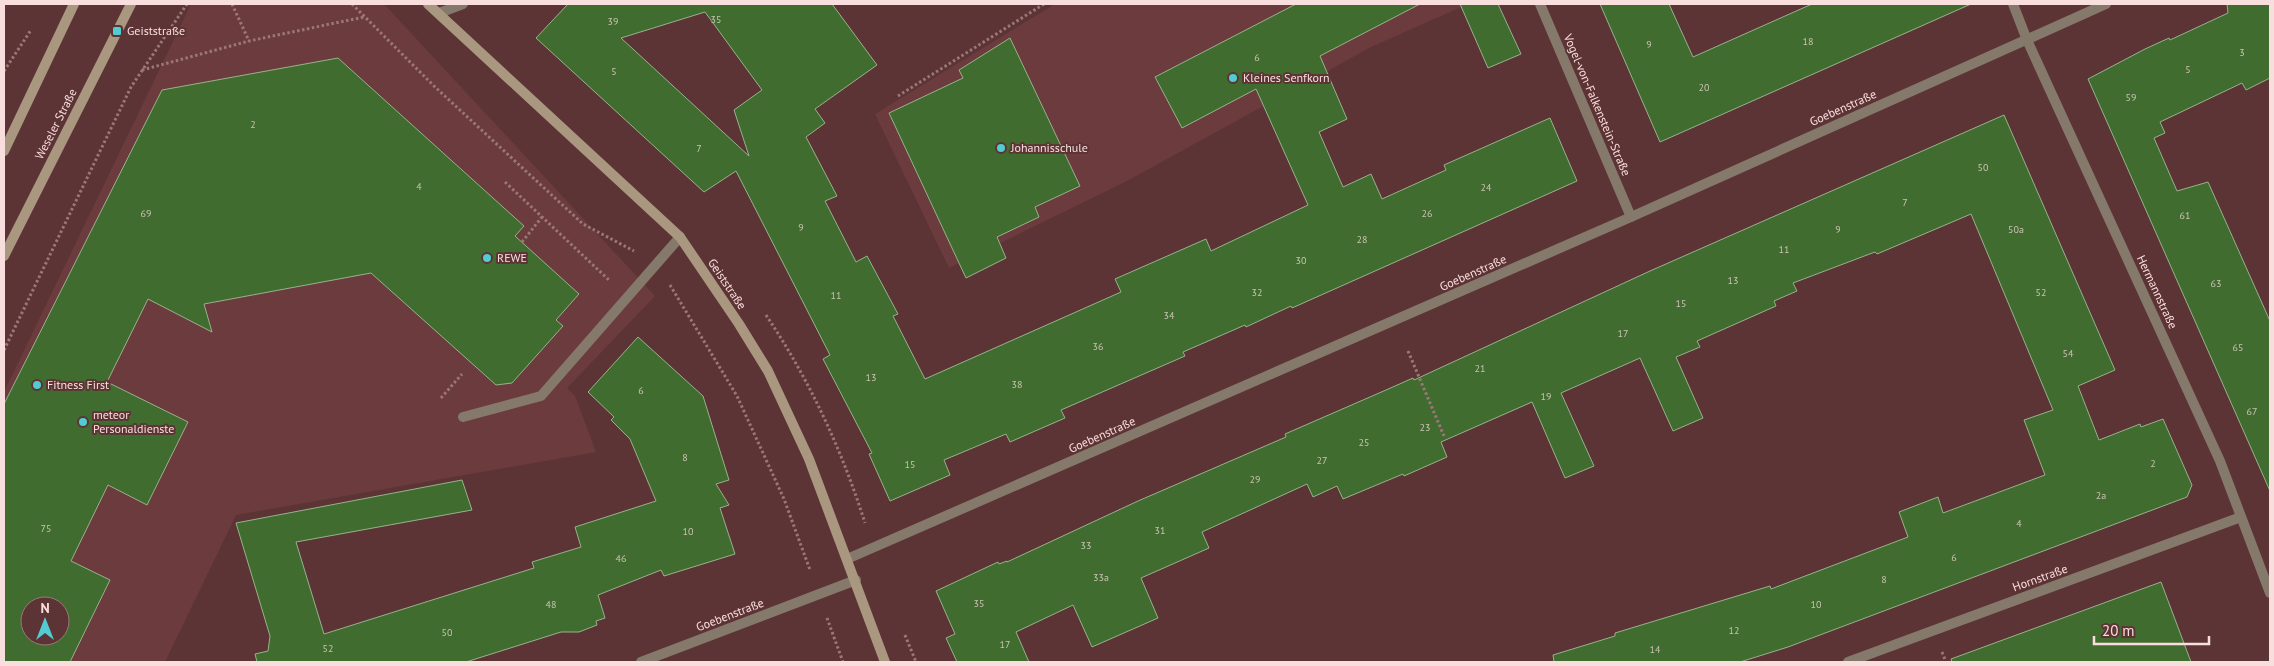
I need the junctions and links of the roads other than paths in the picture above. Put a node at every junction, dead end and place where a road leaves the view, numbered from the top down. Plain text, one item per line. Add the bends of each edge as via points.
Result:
1 (74, 4) edge
2 (130, 4) edge
3 (428, 4) edge
4 (463, 4) edge
5 (1540, 4) edge
6 (2013, 4) edge
7 (2106, 4) edge
8 (439, 13) junction
9 (2027, 40) junction
10 (4, 151) edge
11 (1631, 217) junction
12 (680, 237) junction
13 (4, 256) edge
14 (463, 417) dead end
15 (2241, 517) junction
16 (847, 559) junction
17 (856, 580) junction
18 (2270, 593) edge
19 (641, 662) edge
20 (885, 662) edge
21 (1848, 662) edge

1 - 10 street
2 - 13 street, Weseler Straße
3 - 8 street, Geiststraße
4 - 8 street
5 - 11 street, Vogel-von-Falkenstein-Straße
6 - 9 street, Hermannstraße
7 - 9 street, Goebenstraße
8 - 12 street, Geiststraße
9 - 11 street, Goebenstraße
9 - 15 street, Hermannstraße via 2220,461
11 - 16 street, Goebenstraße
12 - 14 street via 541,396
12 - 16 street, Geiststraße via 768,371 809,459
15 - 18 street, Hermannstraße
15 - 21 street, Hornstraße
16 - 17 street, Geiststraße
17 - 19 street, Goebenstraße
17 - 20 street, Geiststraße

